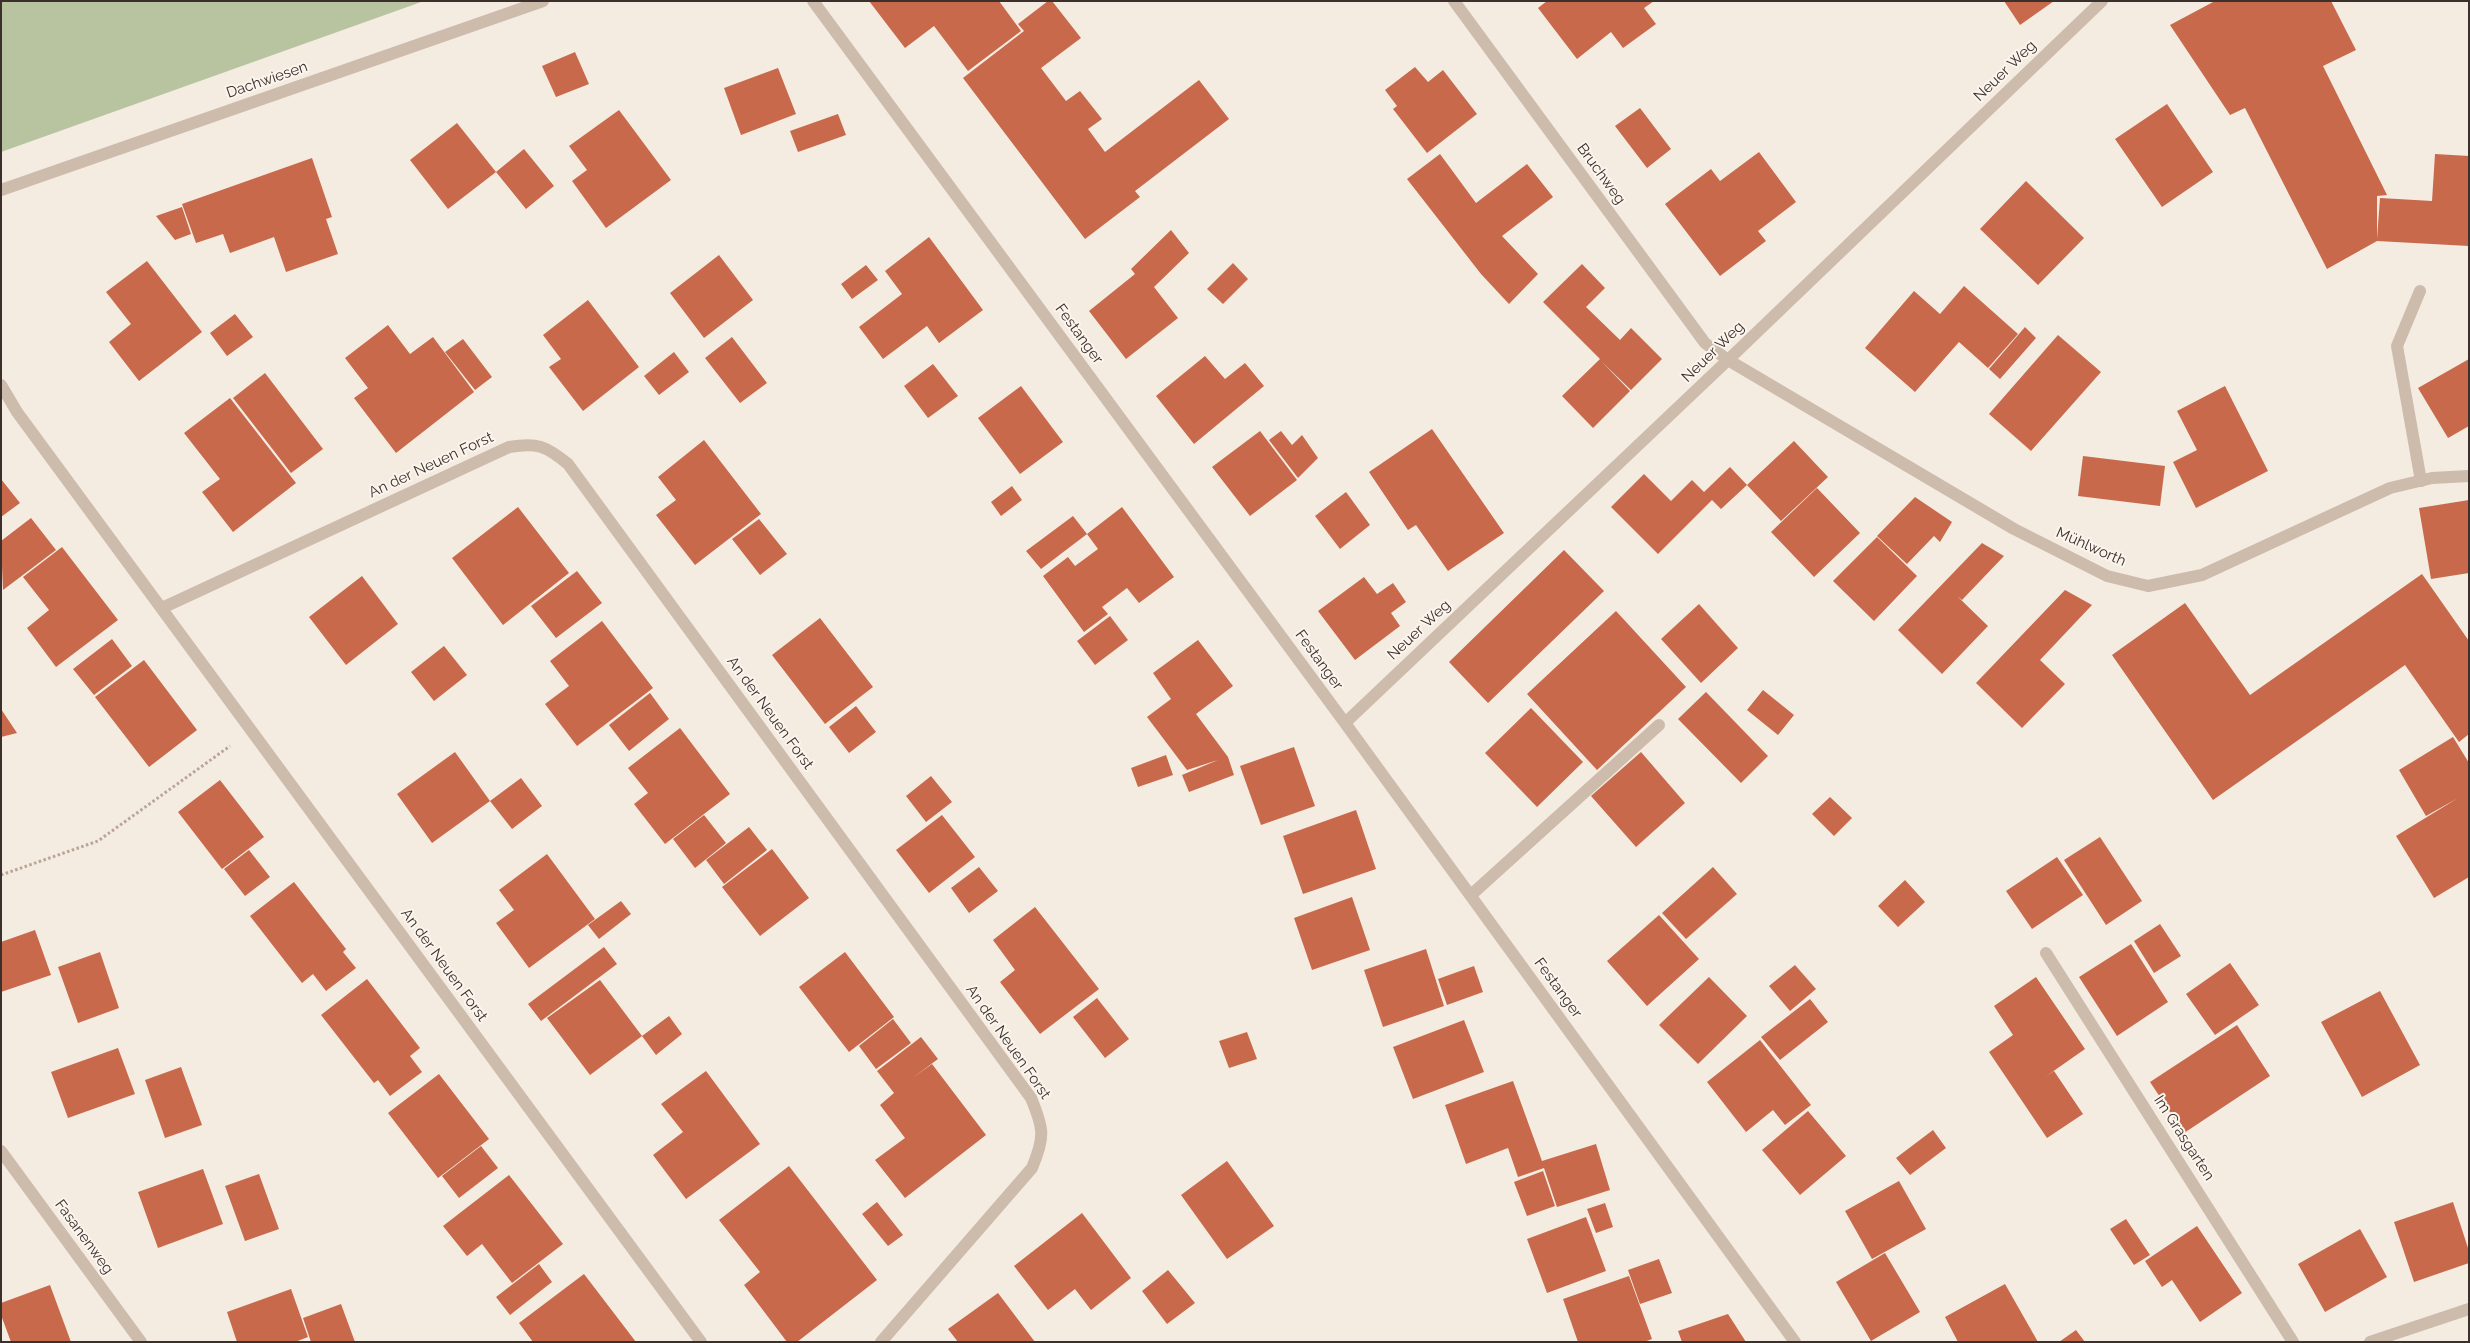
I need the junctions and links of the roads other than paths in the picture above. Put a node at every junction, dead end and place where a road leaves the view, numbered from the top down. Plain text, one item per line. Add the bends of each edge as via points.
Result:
1 (543, 1) edge
2 (813, 1) edge
3 (1454, 1) edge
4 (2102, 1) edge
5 (1, 190) edge
6 (2420, 292) dead end
7 (1728, 360) junction
8 (1, 385) edge
9 (2469, 476) edge
10 (2421, 481) junction
11 (162, 608) junction
12 (1345, 723) junction
13 (1659, 725) dead end
14 (1471, 895) junction
15 (2046, 953) dead end
16 (1, 1151) edge
17 (2469, 1309) edge
18 (141, 1342) edge
19 (701, 1342) edge
20 (880, 1342) edge
21 (1795, 1342) edge
22 (2293, 1342) edge
23 (2370, 1342) edge

1 - 5 street, Dachwiesen
2 - 12 street, Festanger
3 - 7 street, Bruchweg via 1705,343
4 - 7 street, Neuer Weg
6 - 10 street via 2397,346
7 - 10 street, Mühlworth via 2014,529 2107,576 2148,586 2202,575 2390,488
7 - 12 street, Neuer Weg
8 - 11 street, An der Neuen Forst via 17,412
9 - 10 street, Mühlworth
11 - 19 street, An der Neuen Forst
11 - 20 street, An der Neuen Forst via 509,447 530,443 550,449 568,464 1031,1098 1042,1122 1041,1145 1032,1168
12 - 14 street, Festanger
13 - 14 street
14 - 21 street, Festanger
15 - 22 street, Im Grasgarten
16 - 18 street, Fasanenweg
17 - 23 street

